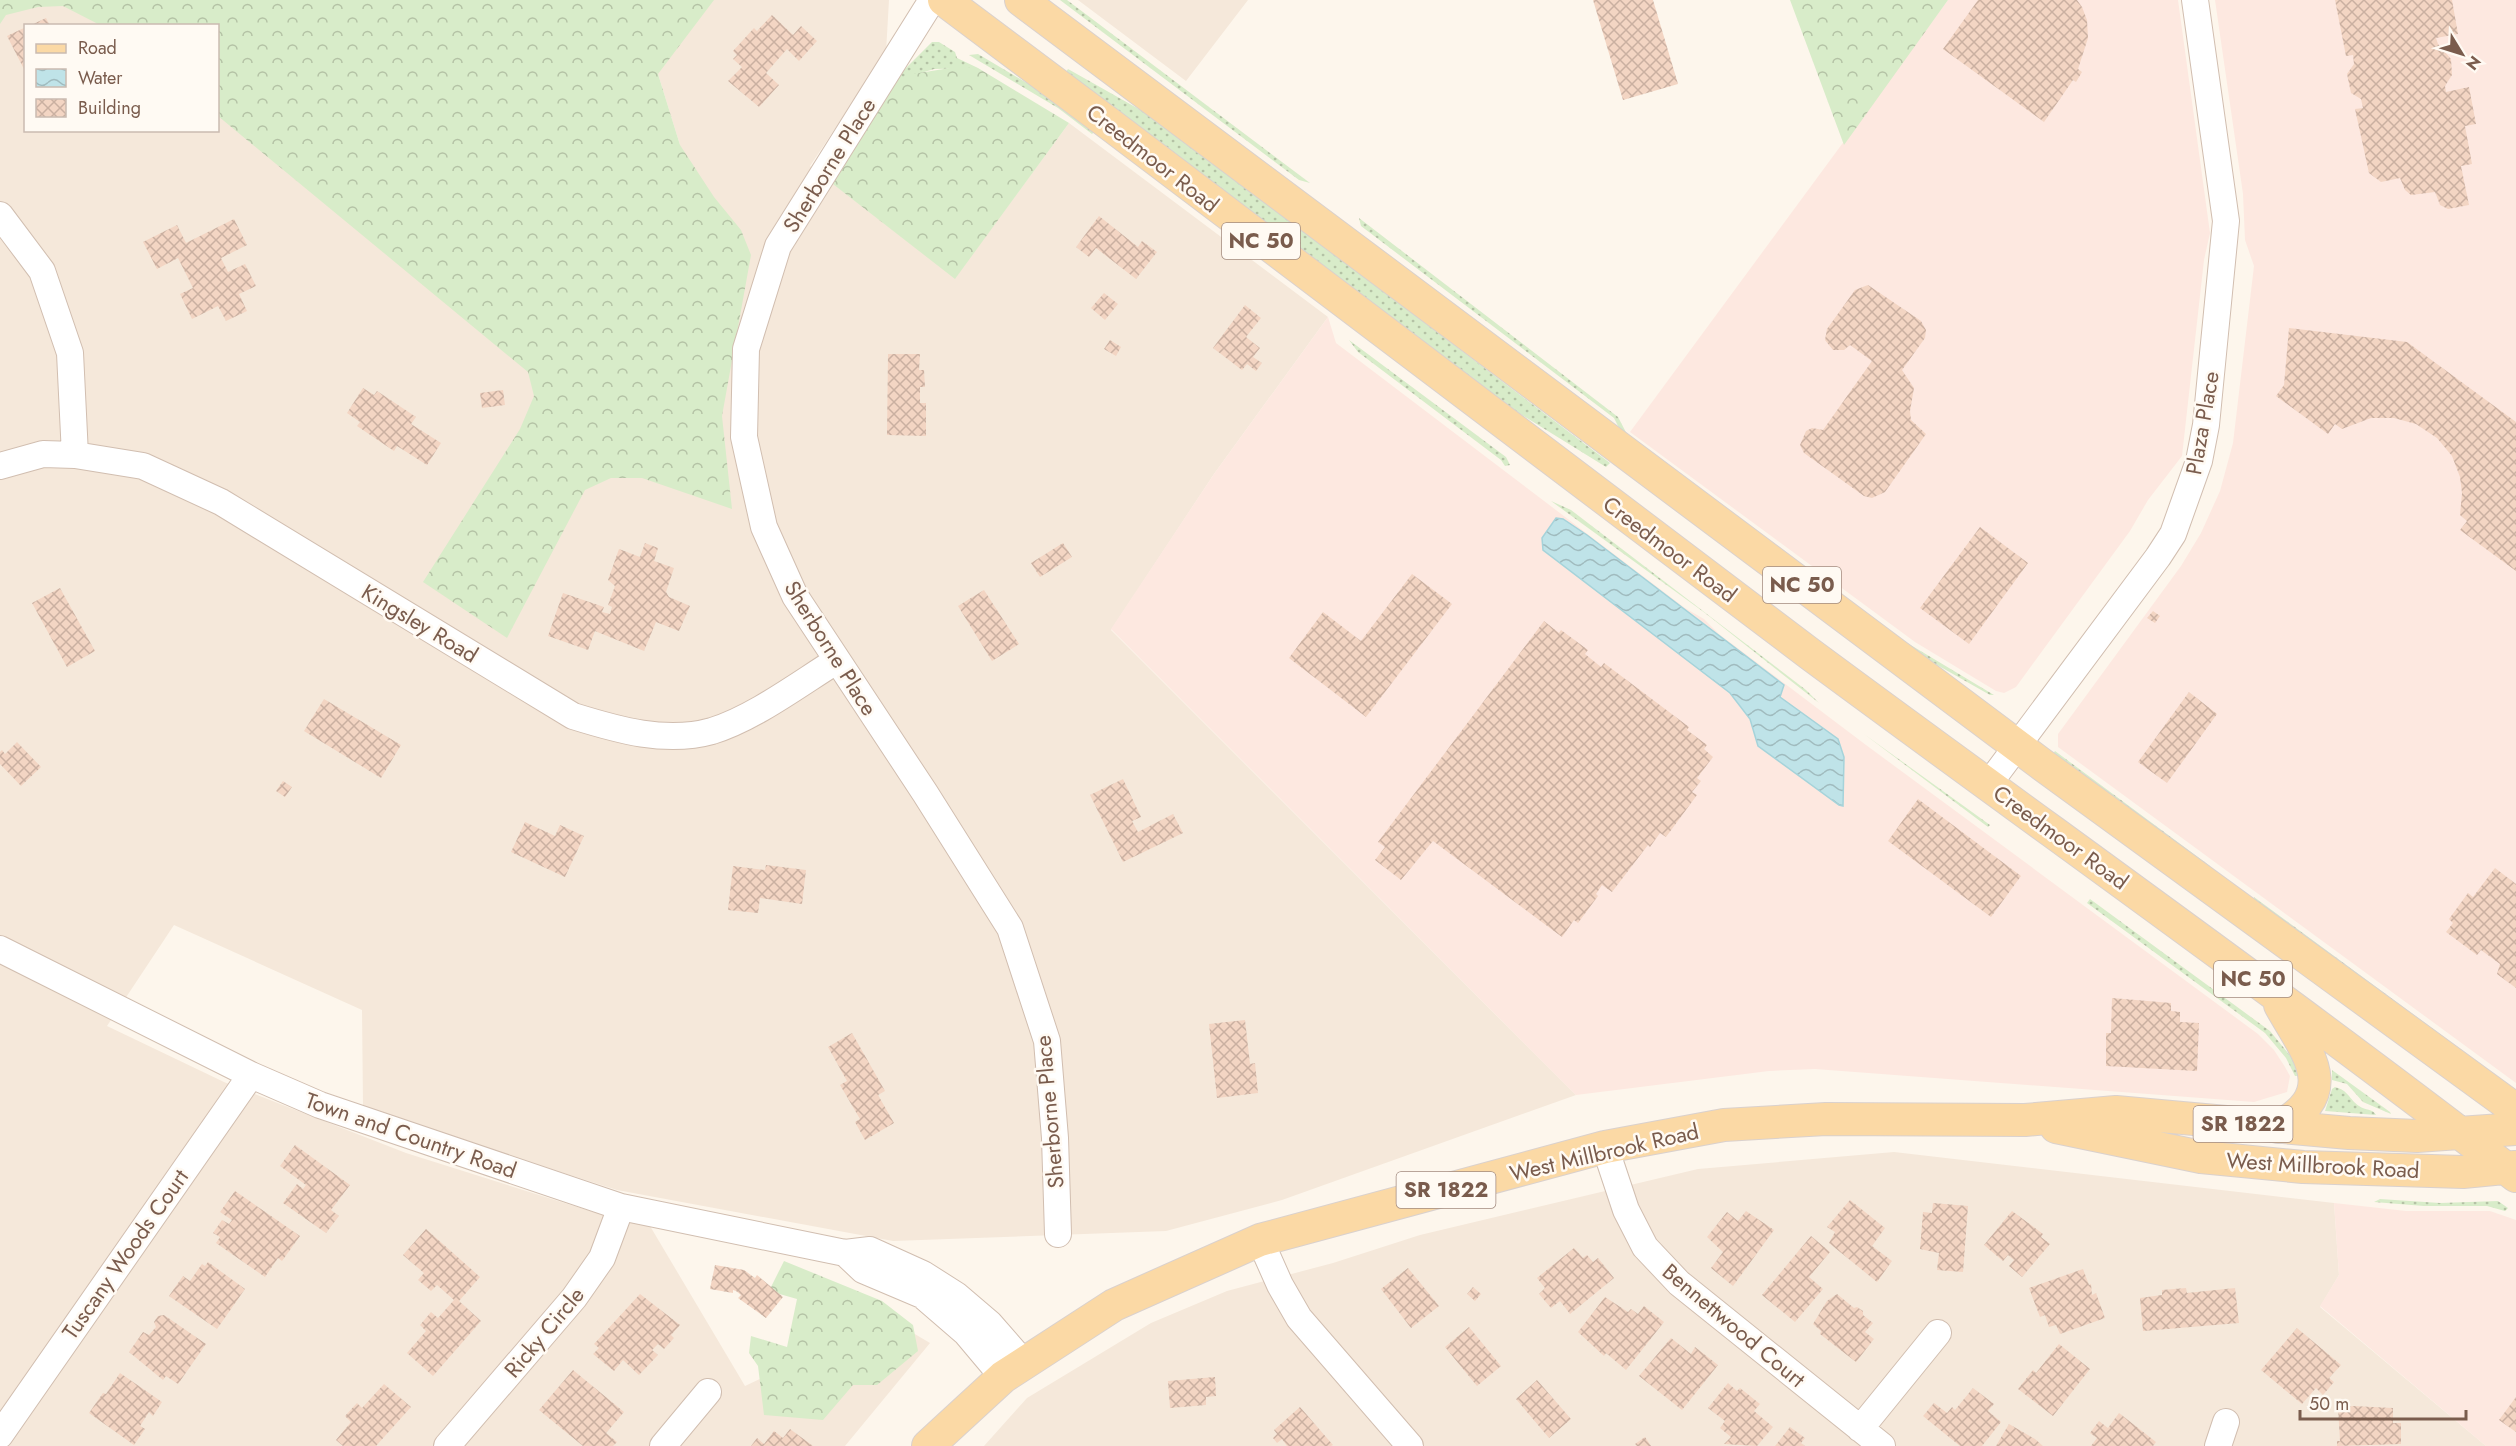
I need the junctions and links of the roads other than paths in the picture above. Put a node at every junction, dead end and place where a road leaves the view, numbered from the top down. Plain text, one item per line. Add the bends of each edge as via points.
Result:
1 (932, 0) edge
2 (944, 0) edge
3 (1021, 0) edge
4 (2195, 0) edge
5 (0, 215) edge
6 (75, 455) junction
7 (0, 466) edge
8 (836, 661) junction
9 (2017, 746) junction
10 (1988, 784) junction
11 (0, 949) edge
12 (2274, 994) junction
13 (251, 1075) junction
14 (2516, 1110) edge
15 (2025, 1120) junction
16 (2278, 1127) junction
17 (2516, 1129) edge
18 (2461, 1134) junction
19 (1605, 1148) junction
20 (2513, 1171) edge
21 (621, 1207) junction
22 (1058, 1234) dead end
23 (1260, 1240) junction
24 (1938, 1333) dead end
25 (1014, 1370) junction
26 (708, 1392) dead end
27 (2226, 1422) dead end
28 (1860, 1429) junction
29 (0, 1435) edge
30 (447, 1446) edge
31 (663, 1446) edge
32 (928, 1446) edge
33 (1410, 1446) edge
34 (1882, 1446) edge
35 (2218, 1446) edge

1 - 8 street, Sherborne Place via 778,246 746,349 744,437 764,527 795,596
2 - 10 main road, Creedmoor Road / NC 50 via 1578,480
3 - 9 main road, Creedmoor Road / NC 50
4 - 9 street, Plaza Place via 2226,221 2221,294 2199,461 2173,534
5 - 6 street via 42,271 70,353
6 - 7 street, Kingsley Road via 43,454
6 - 8 street, Kingsley Road via 143,466 221,502 573,716 618,730 668,736 712,730 758,709
8 - 22 street, Sherborne Place via 925,792 1010,928 1047,1041
9 - 10 street, Plaza Place
9 - 14 main road, Creedmoor Road / NC 50
10 - 12 main road, Creedmoor Road / NC 50
11 - 13 street, Town and Country Road
12 - 16 main road via 2308,1055 2316,1083 2305,1108
12 - 18 main road, Creedmoor Road / NC 50
13 - 21 street, Town and Country Road via 330,1108
13 - 29 street, Tuscany Woods Court
15 - 16 main road, West Millbrook Road / SR 1822 via 2116,1112
15 - 19 main road, West Millbrook Road / SR 1822 via 1826,1119 1724,1125
15 - 20 main road, West Millbrook Road via 2201,1157 2303,1167
16 - 18 main road, West Millbrook Road / SR 1822 via 2372,1134
17 - 18 main road, West Millbrook Road / SR 1822
18 - 20 main road, Creedmoor Road / NC 50
19 - 23 main road, West Millbrook Road / SR 1822
19 - 28 street, Bennettwood Court via 1626,1210 1645,1247 1679,1283
21 - 25 street, Town and Country Road via 845,1253 863,1270 922,1294
21 - 30 street, Ricky Circle via 602,1258 574,1298
23 - 25 main road, West Millbrook Road / SR 1822 via 1114,1305
23 - 33 street via 1299,1318
24 - 28 street
25 - 32 main road, West Millbrook Road / SR 1822
26 - 31 street
27 - 35 street
28 - 34 street, Bennettwood Court

